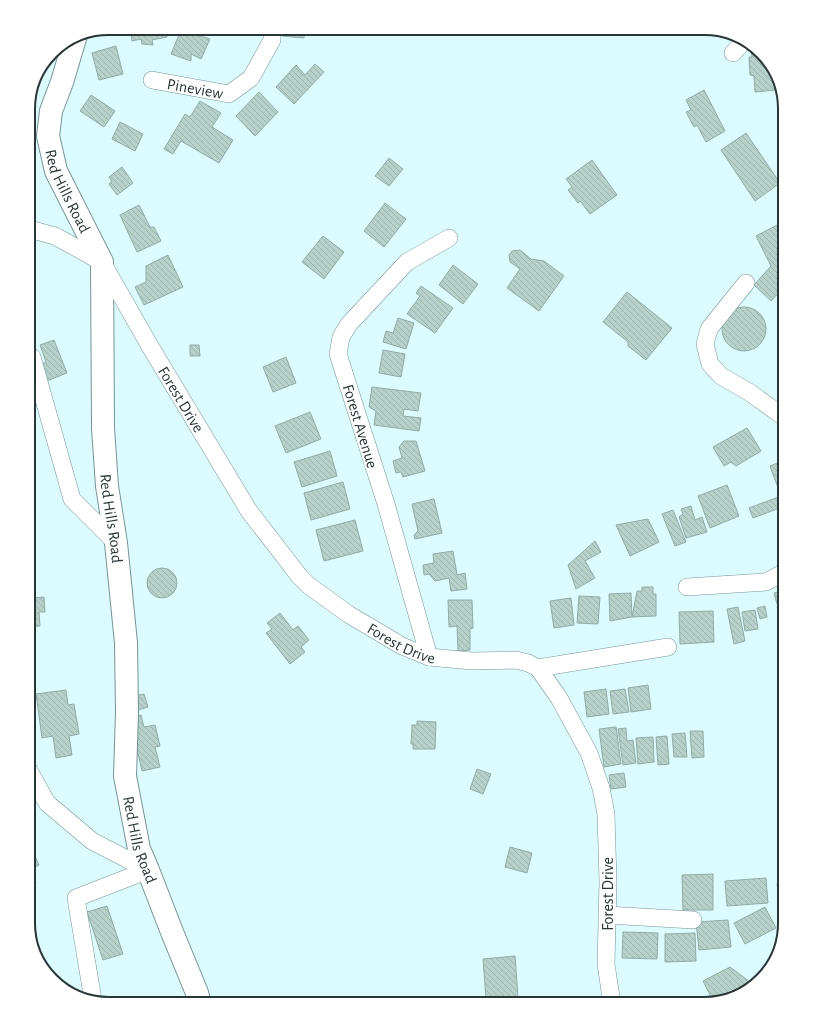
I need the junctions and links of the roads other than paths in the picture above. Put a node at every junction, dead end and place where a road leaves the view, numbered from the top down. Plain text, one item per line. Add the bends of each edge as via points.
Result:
1 (272, 35) edge
2 (73, 44) edge
3 (741, 45) edge
4 (733, 53) dead end
5 (152, 80) dead end
6 (35, 231) edge
7 (449, 238) dead end
8 (102, 262) junction
9 (746, 283) dead end
10 (35, 368) edge
11 (778, 413) edge
12 (116, 543) junction
13 (778, 576) edge
14 (686, 587) dead end
15 (668, 647) dead end
16 (429, 657) junction
17 (538, 668) junction
18 (35, 783) edge
19 (148, 870) junction
20 (607, 915) junction
21 (693, 920) dead end
22 (92, 995) edge
23 (198, 997) edge
24 (611, 997) edge

1 - 5 street, Pineview via 272,40 251,78 229,94
2 - 8 main road, Red Hills Road via 51,110 48,136 56,171
3 - 4 street
6 - 8 street via 55,236
7 - 16 street, Forest Avenue via 407,262 348,324 341,337 338,354 386,504
8 - 12 main road, Red Hills Road via 103,428 107,486
8 - 16 street, Forest Drive via 249,511 300,577 348,614 402,646
9 - 11 street via 710,329 705,344 710,364 721,376
10 - 12 street via 72,499
12 - 19 main road, Red Hills Road via 126,643 126,776 139,849
13 - 14 street via 766,582
15 - 17 street
16 - 17 street, Forest Drive via 472,662 516,660
17 - 20 street, Forest Drive via 559,698 589,753 602,788 606,814
18 - 19 street via 46,803 92,841
19 - 22 street via 76,898
19 - 23 main road, Red Hills Road
20 - 21 street
20 - 24 street, Forest Drive via 606,964

